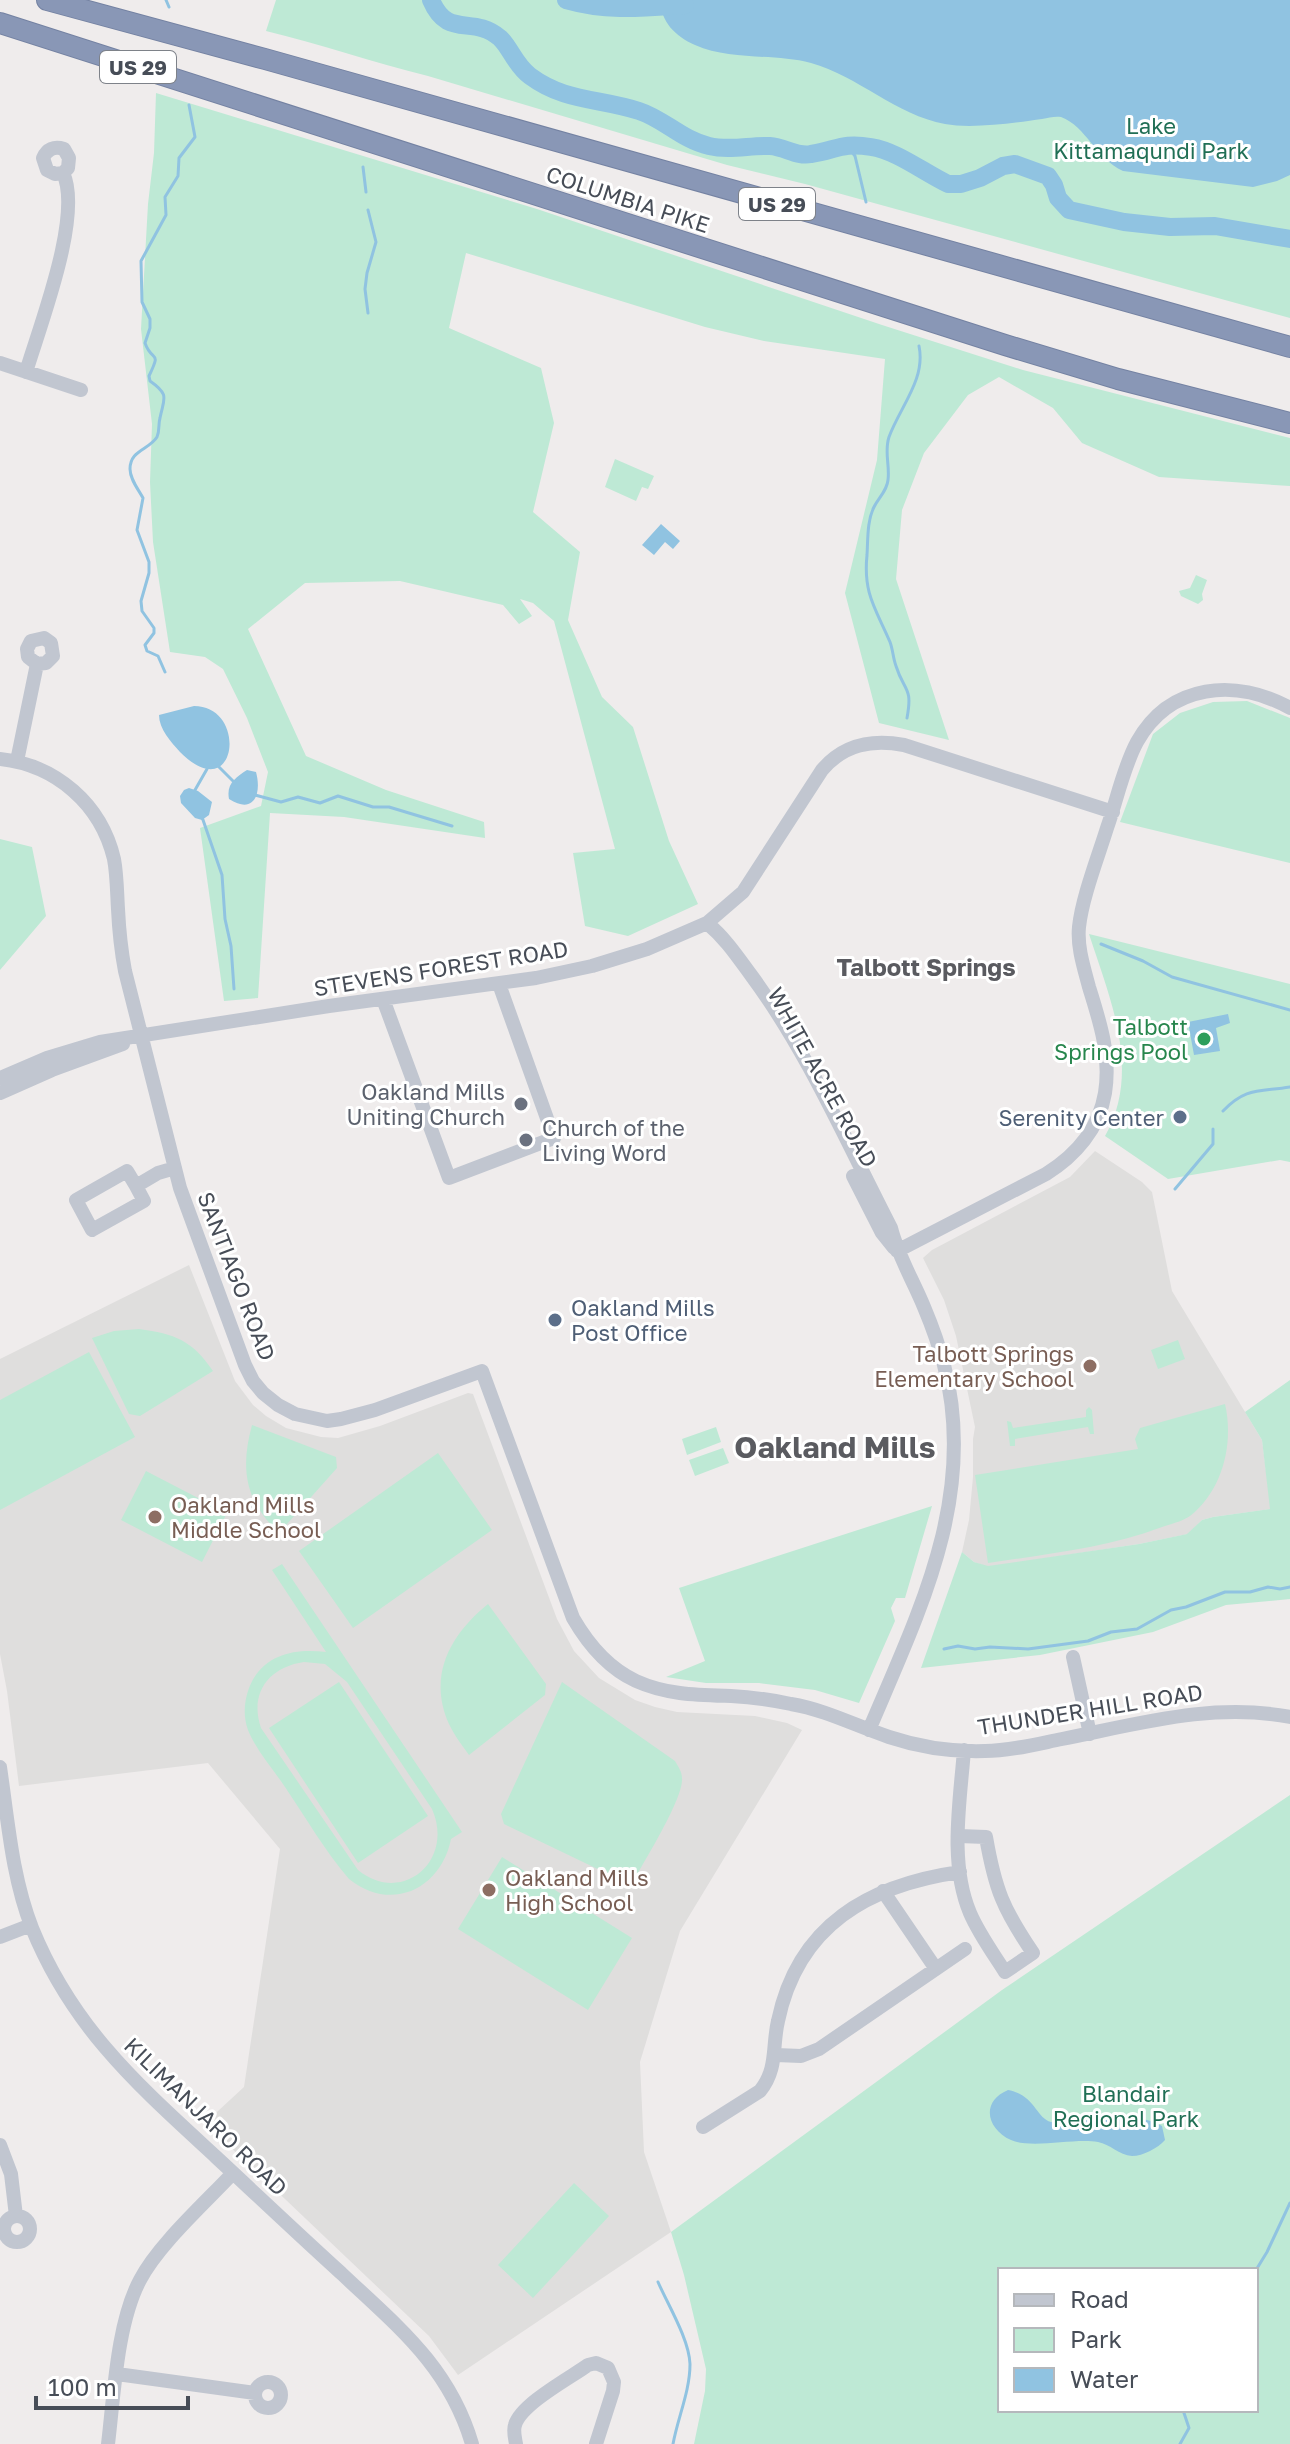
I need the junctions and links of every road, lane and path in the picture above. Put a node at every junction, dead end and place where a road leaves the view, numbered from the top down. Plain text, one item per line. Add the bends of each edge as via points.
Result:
1 (47, 0) edge
2 (0, 23) edge
3 (63, 173) dead end
4 (1290, 347) edge
5 (0, 363) edge
6 (26, 372) junction
7 (81, 390) dead end
8 (1290, 423) edge
9 (37, 664) dead end
10 (1290, 708) edge
11 (0, 759) edge
12 (17, 761) junction
13 (1113, 812) junction
14 (707, 923) junction
15 (499, 984) junction
16 (383, 999) junction
17 (141, 1037) junction
18 (0, 1078) edge
19 (0, 1093) edge
20 (175, 1168) junction
21 (136, 1186) junction
22 (897, 1251) junction
23 (482, 1371) joint
24 (1073, 1657) dead end
25 (1290, 1717) edge
26 (869, 1730) junction
27 (1090, 1734) junction
28 (964, 1750) junction
29 (0, 1767) edge
30 (959, 1836) junction
31 (960, 1872) junction
32 (883, 1891) junction
33 (31, 1925) junction
34 (0, 1937) edge
35 (965, 1949) dead end
36 (936, 1969) junction
37 (776, 2055) junction
38 (703, 2127) dead end
39 (0, 2145) edge
40 (233, 2173) junction
41 (16, 2216) dead end
42 (117, 2374) junction
43 (255, 2393) dead end
44 (108, 2444) edge
45 (472, 2444) edge
46 (516, 2444) edge
47 (596, 2444) edge

1 - 4 highway, COLUMBIA PIKE / US 29
2 - 8 highway, COLUMBIA PIKE / US 29 via 1019,349
3 - 6 street via 69,190 67,229
5 - 6 street
6 - 7 street
9 - 12 street
10 - 13 street via 1234,689 1195,693 1182,700 1156,719 1137,743
11 - 12 street, SANTIAGO ROAD
12 - 17 street, SANTIAGO ROAD via 73,789 105,832 115,862 119,936
13 - 14 street, STEVENS FOREST ROAD via 904,745 865,743 830,760 743,892
13 - 22 street via 1079,928 1082,962 1106,1054 1107,1080 1098,1115 1065,1162
14 - 15 street, STEVENS FOREST ROAD via 606,962
14 - 22 street, WHITE ACRE ROAD via 787,1047 882,1233
15 - 16 street, STEVENS FOREST ROAD
15 - 16 street via 554,1138 449,1178
16 - 17 street, STEVENS FOREST ROAD
17 - 18 street, STEVENS FOREST ROAD via 100,1042
17 - 19 street, STEVENS FOREST ROAD
17 - 20 street, SANTIAGO ROAD
20 - 21 street
20 - 23 street, SANTIAGO ROAD via 245,1365 253,1381 278,1405 310,1418 341,1419
21 - 21 street via 144,1201 92,1230 76,1200 127,1171
22 - 26 street, WHITE ACRE ROAD via 944,1366 954,1479 933,1571
23 - 26 street, THUNDER HILL ROAD via 573,1618 596,1652 627,1677 657,1690 795,1704
24 - 27 street
25 - 27 street, THUNDER HILL ROAD via 1205,1712
26 - 28 street, THUNDER HILL ROAD via 919,1745
27 - 28 street, THUNDER HILL ROAD via 1006,1749
28 - 30 street
29 - 33 street, KILIMANJARO ROAD via 15,1870
30 - 31 street
30 - 31 street via 986,1837 1003,1905 1033,1953 1005,1972 969,1912
31 - 32 street
32 - 36 street
32 - 37 street via 833,1924 797,1964 777,2025
33 - 34 street
33 - 40 street, KILIMANJARO ROAD via 66,1996 105,2050
35 - 36 street
36 - 37 street via 810,2054
37 - 38 street via 760,2091
39 - 41 street via 11,2174
40 - 42 street via 139,2281
40 - 45 street, KILIMANJARO ROAD via 429,2359 462,2414
42 - 43 street
42 - 44 street
46 - 47 street via 516,2421 527,2407 596,2363 608,2368 614,2382

